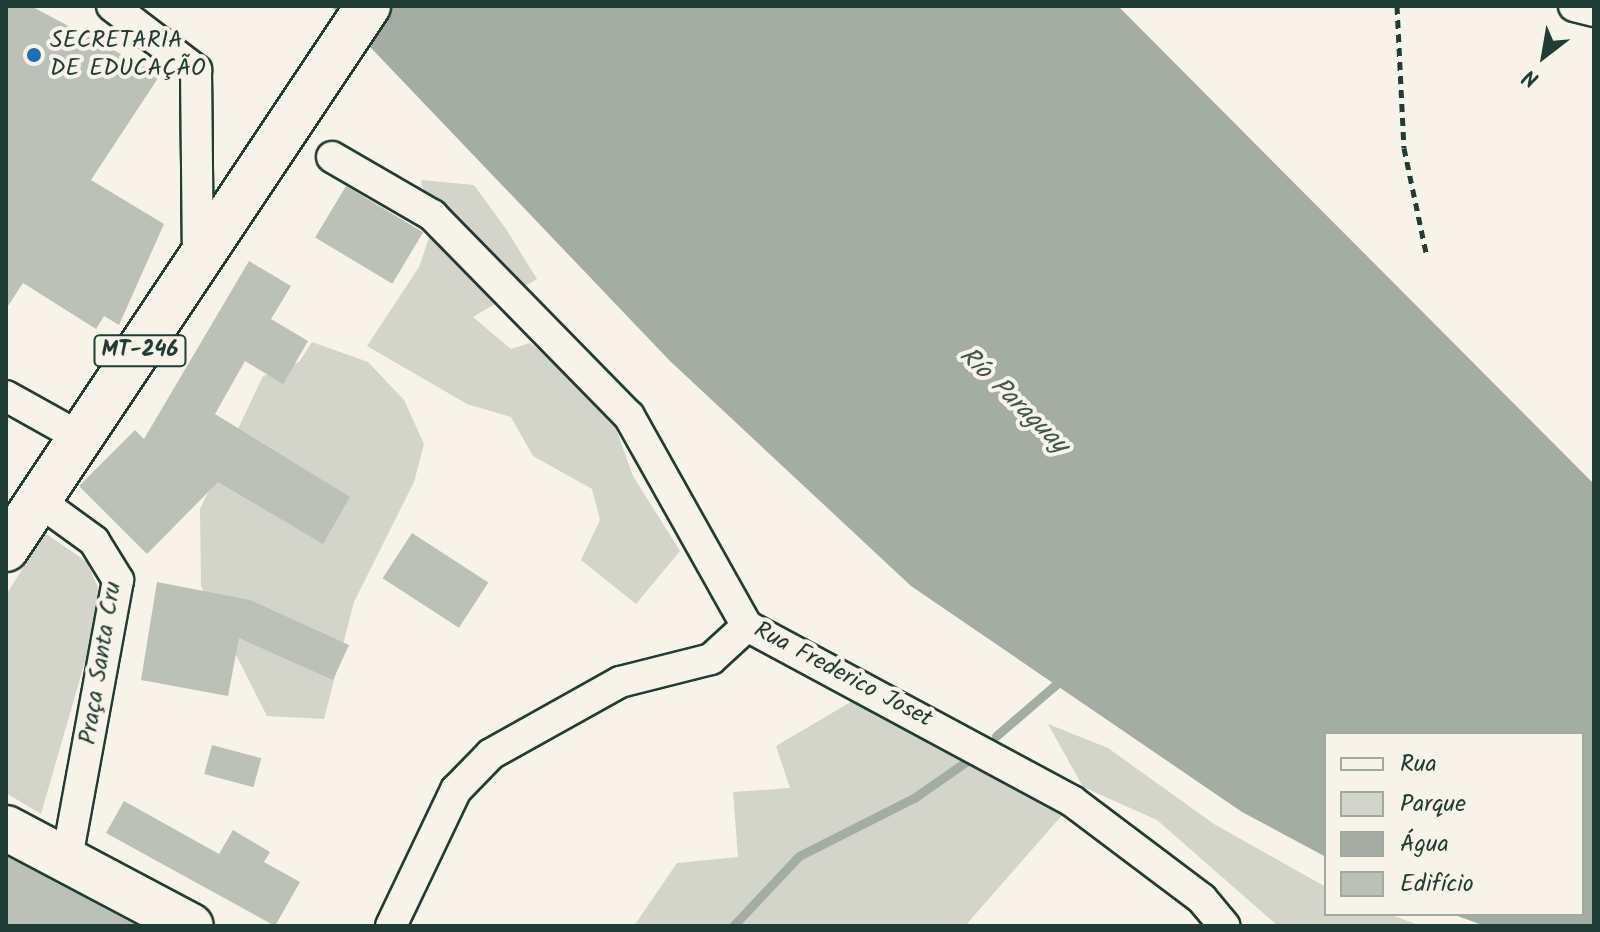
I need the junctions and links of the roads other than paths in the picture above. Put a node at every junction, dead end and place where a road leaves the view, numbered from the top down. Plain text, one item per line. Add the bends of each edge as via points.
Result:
1 (112, 6) edge
2 (368, 6) edge
3 (1574, 6) edge
4 (1594, 11) edge
5 (332, 157) dead end
6 (198, 265) junction
7 (6, 396) edge
8 (81, 438) junction
9 (39, 501) junction
10 (6, 549) edge
11 (747, 626) junction
12 (6, 828) edge
13 (67, 859) junction
14 (191, 926) edge
15 (391, 926) edge
16 (1225, 926) edge

1 - 6 street via 196,70
2 - 6 main road, MT-246
3 - 4 street
5 - 11 street, Rua Frederico Joset via 432,215 629,416
6 - 8 main road, MT-246
7 - 8 street
8 - 9 main road, MT-246
9 - 10 main road, MT-246
9 - 13 street, Praça Santa Cru via 94,541 118,580
11 - 15 street via 711,659 620,682 491,754 456,790
11 - 16 street, Rua Frederico Joset via 1072,801 1202,899
12 - 13 main road
13 - 14 main road

